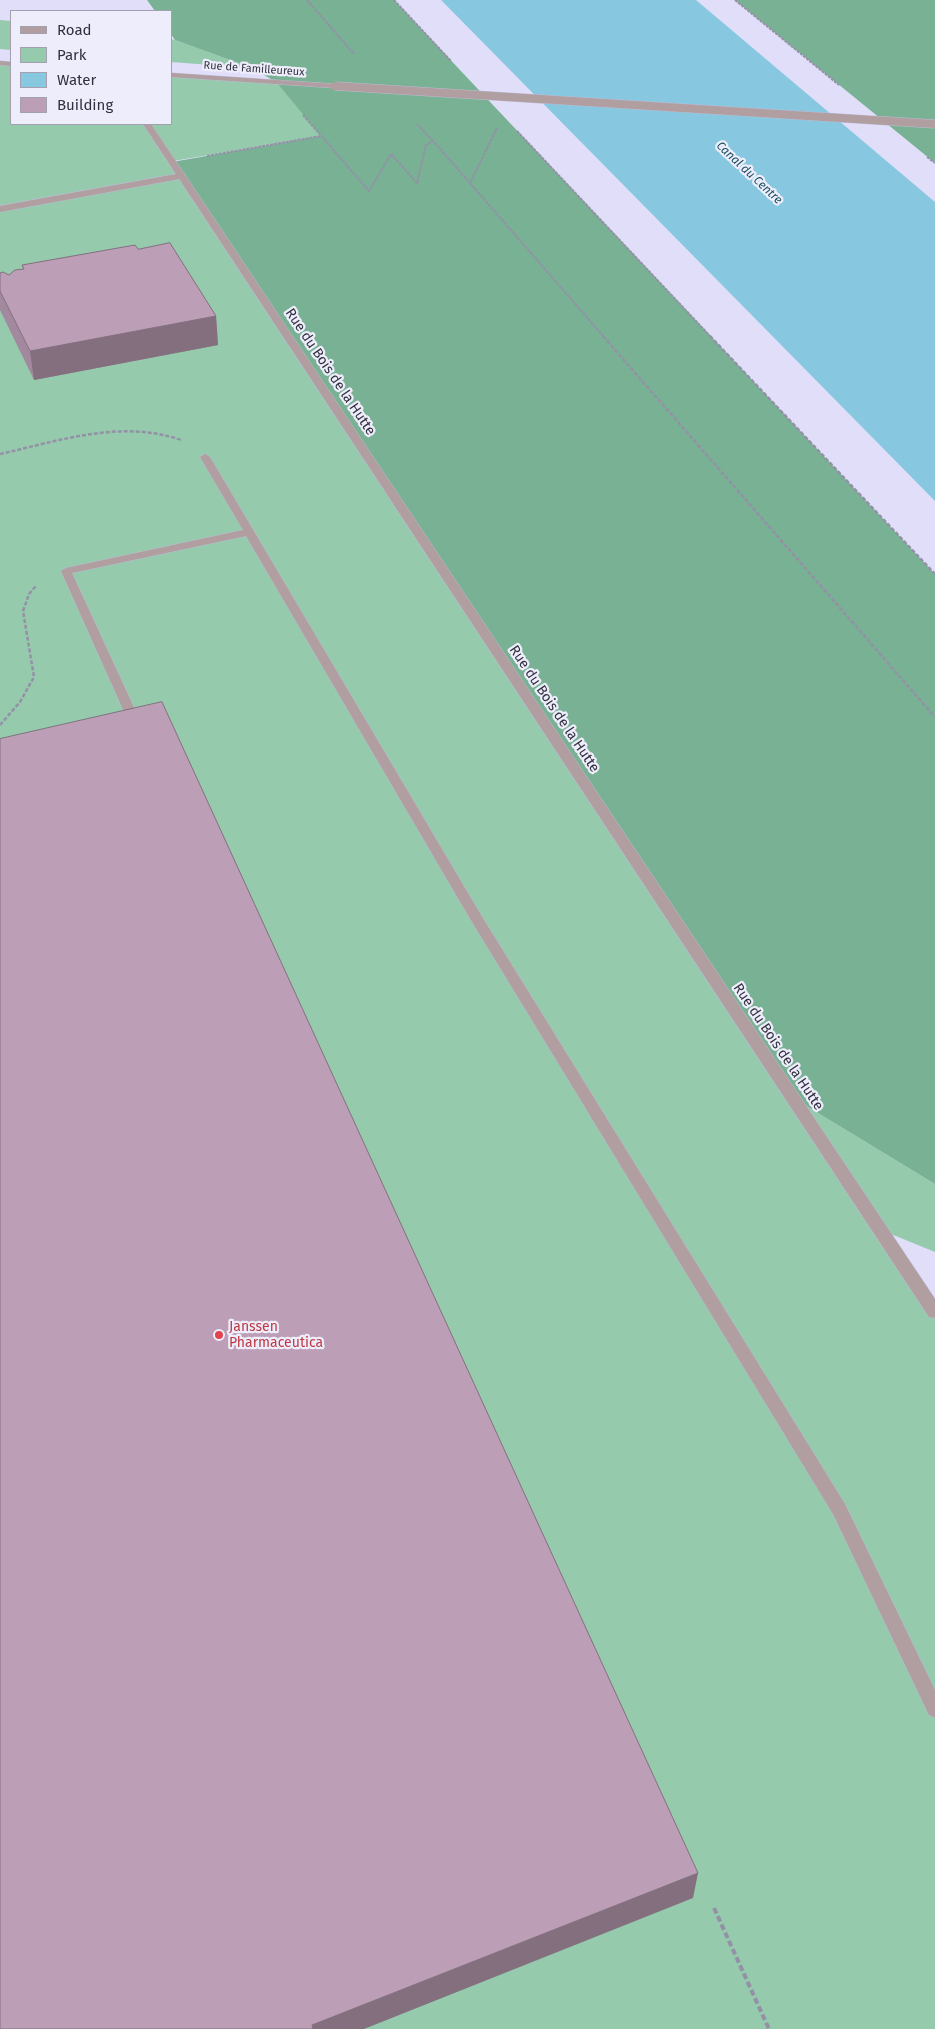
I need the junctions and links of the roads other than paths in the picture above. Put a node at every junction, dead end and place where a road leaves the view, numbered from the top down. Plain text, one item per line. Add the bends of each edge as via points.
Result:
1 (172, 74) edge
2 (935, 124) edge
3 (148, 125) edge
4 (182, 176) junction
5 (0, 209) edge
6 (206, 457) road end
7 (249, 532) junction
8 (140, 735) edge
9 (935, 1312) edge
10 (935, 1708) edge

1 - 2 street, Rue de Familleureux, bridge
3 - 4 street, Rue du Bois de la Hutte
4 - 5 street
4 - 9 street, Rue du Bois de la Hutte
6 - 7 street
7 - 8 street via 66,572
7 - 10 street via 476,917 840,1509

